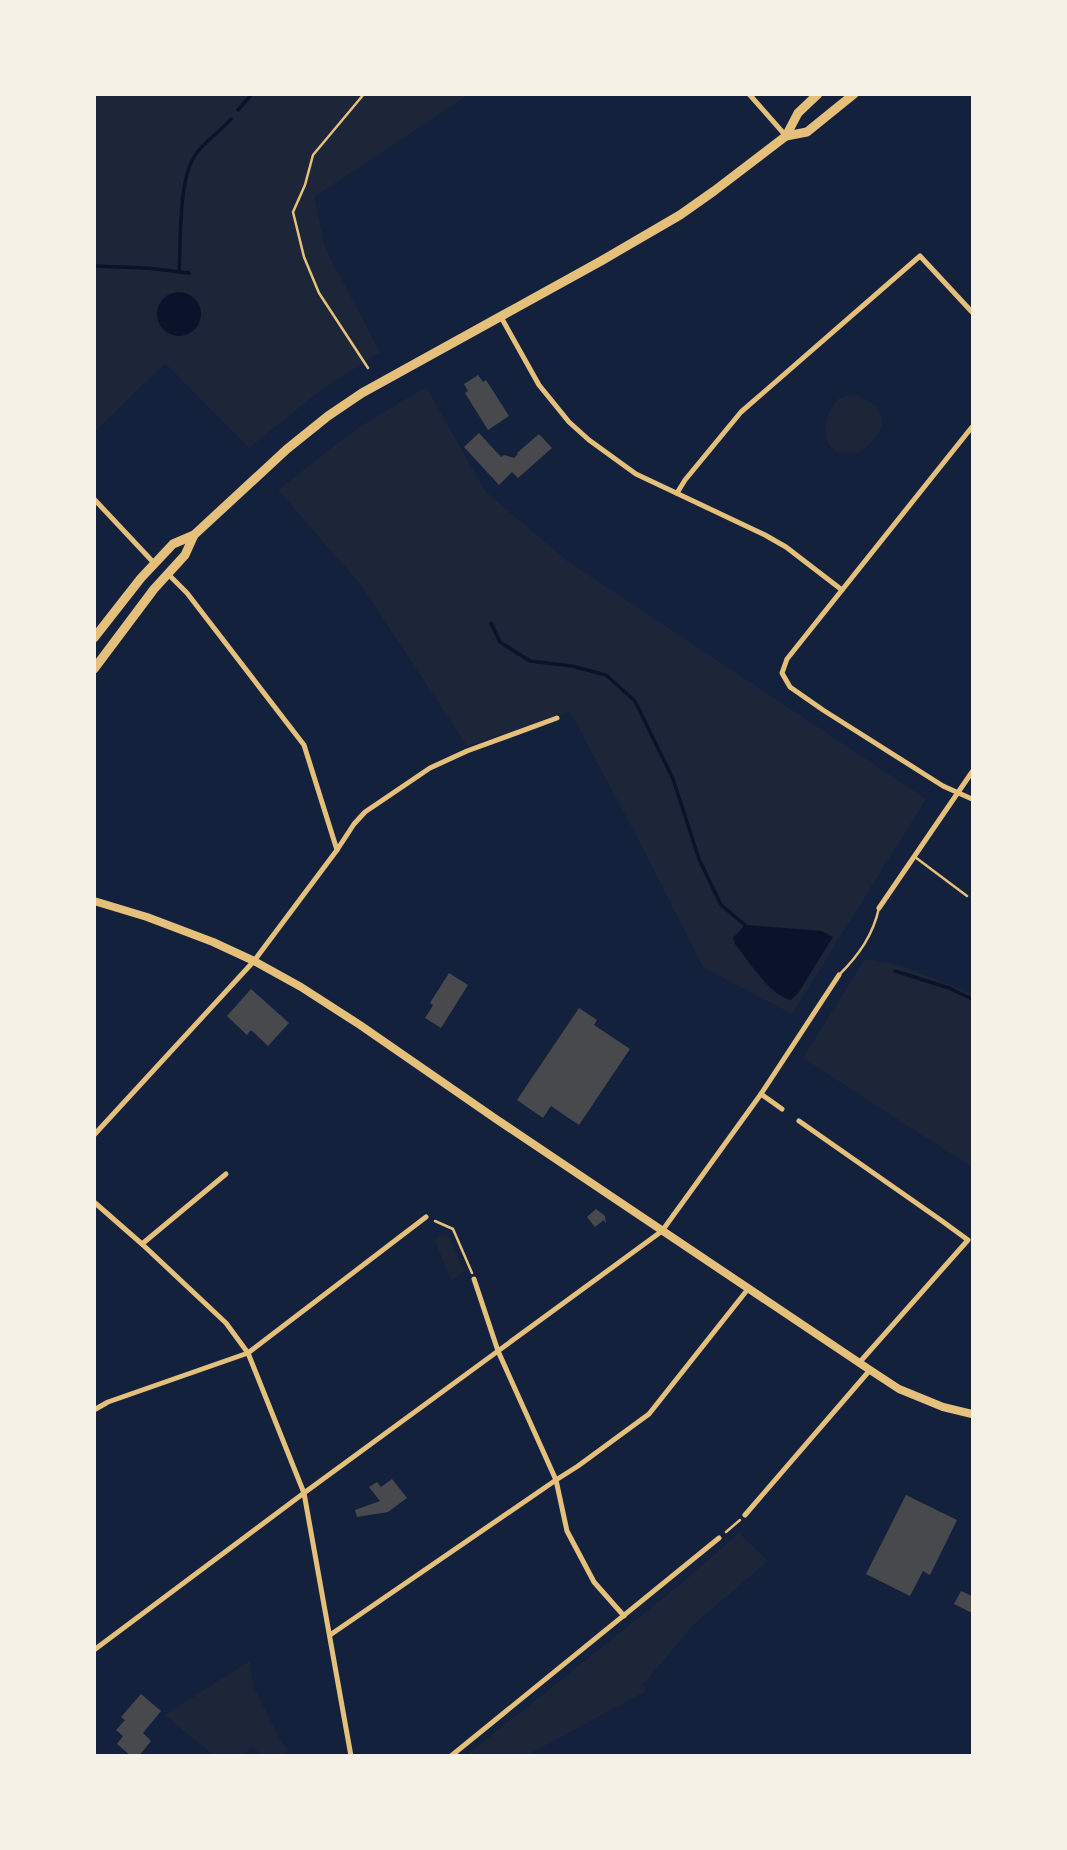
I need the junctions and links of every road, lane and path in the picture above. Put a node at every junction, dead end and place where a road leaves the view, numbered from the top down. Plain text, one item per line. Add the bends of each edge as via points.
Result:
1 (364, 94) edge
2 (749, 94) edge
3 (818, 94) edge
4 (855, 94) edge
5 (786, 136) junction
6 (972, 312) edge
7 (500, 316) junction
8 (368, 368) dead end
9 (972, 427) edge
10 (677, 493) junction
11 (94, 499) edge
12 (194, 535) junction
13 (154, 563) junction
14 (167, 573) junction
15 (842, 590) junction
16 (94, 638) edge
17 (94, 669) edge
18 (557, 718) dead end
19 (972, 772) edge
20 (959, 793) junction
21 (972, 799) edge
22 (337, 850) junction
23 (915, 857) junction
24 (967, 896) dead end
25 (94, 901) edge
26 (879, 908) joint
27 (254, 961) junction
28 (839, 975) joint
29 (761, 1094) junction
30 (782, 1109) dead end
31 (799, 1121) dead end
32 (94, 1135) edge
33 (226, 1174) dead end
34 (94, 1202) edge
35 (426, 1217) joint
36 (662, 1231) junction
37 (142, 1244) junction
38 (474, 1279) joint
39 (748, 1289) junction
40 (498, 1351) junction
41 (248, 1353) junction
42 (859, 1363) junction
43 (870, 1370) junction
44 (94, 1410) edge
45 (972, 1414) edge
46 (556, 1480) junction
47 (304, 1493) junction
48 (745, 1515) joint
49 (719, 1538) joint
50 (624, 1616) junction
51 (330, 1635) junction
52 (94, 1650) edge
53 (351, 1755) edge
54 (451, 1755) edge

1 - 8 path via 313,155 293,212 319,293
2 - 5 street
3 - 5 main road via 799,113
4 - 5 main road via 807,132
5 - 7 main road via 680,215
6 - 10 street via 920,256 741,412
7 - 10 street via 540,385 569,422 636,474
7 - 12 main road via 346,403
9 - 15 street
10 - 15 street via 786,547
11 - 13 street
12 - 13 main road via 173,544
12 - 14 main road via 185,555
13 - 16 main road
14 - 17 main road
14 - 22 street via 304,745
15 - 20 street via 787,659 782,673 790,687
18 - 22 street via 430,768 365,813
19 - 20 street
20 - 21 street
20 - 23 street
22 - 27 street
23 - 24 lane
23 - 26 street
25 - 27 main road
26 - 28 lane via 874,928
27 - 32 street
27 - 36 main road via 360,1024
28 - 29 street
29 - 30 street
29 - 36 street
31 - 42 street via 968,1241
33 - 37 street
34 - 37 street
35 - 38 path via 453,1229
35 - 41 street
36 - 39 main road
36 - 40 street
37 - 41 street via 226,1323
38 - 40 street
39 - 42 main road
39 - 46 street via 649,1414
40 - 46 street
40 - 47 street
41 - 44 street
41 - 47 street
42 - 43 main road
43 - 45 main road via 899,1389
43 - 48 street
46 - 50 street via 567,1531 594,1582
46 - 51 street
47 - 51 street
47 - 52 street
48 - 49 path
49 - 50 street
50 - 54 street
51 - 53 street

